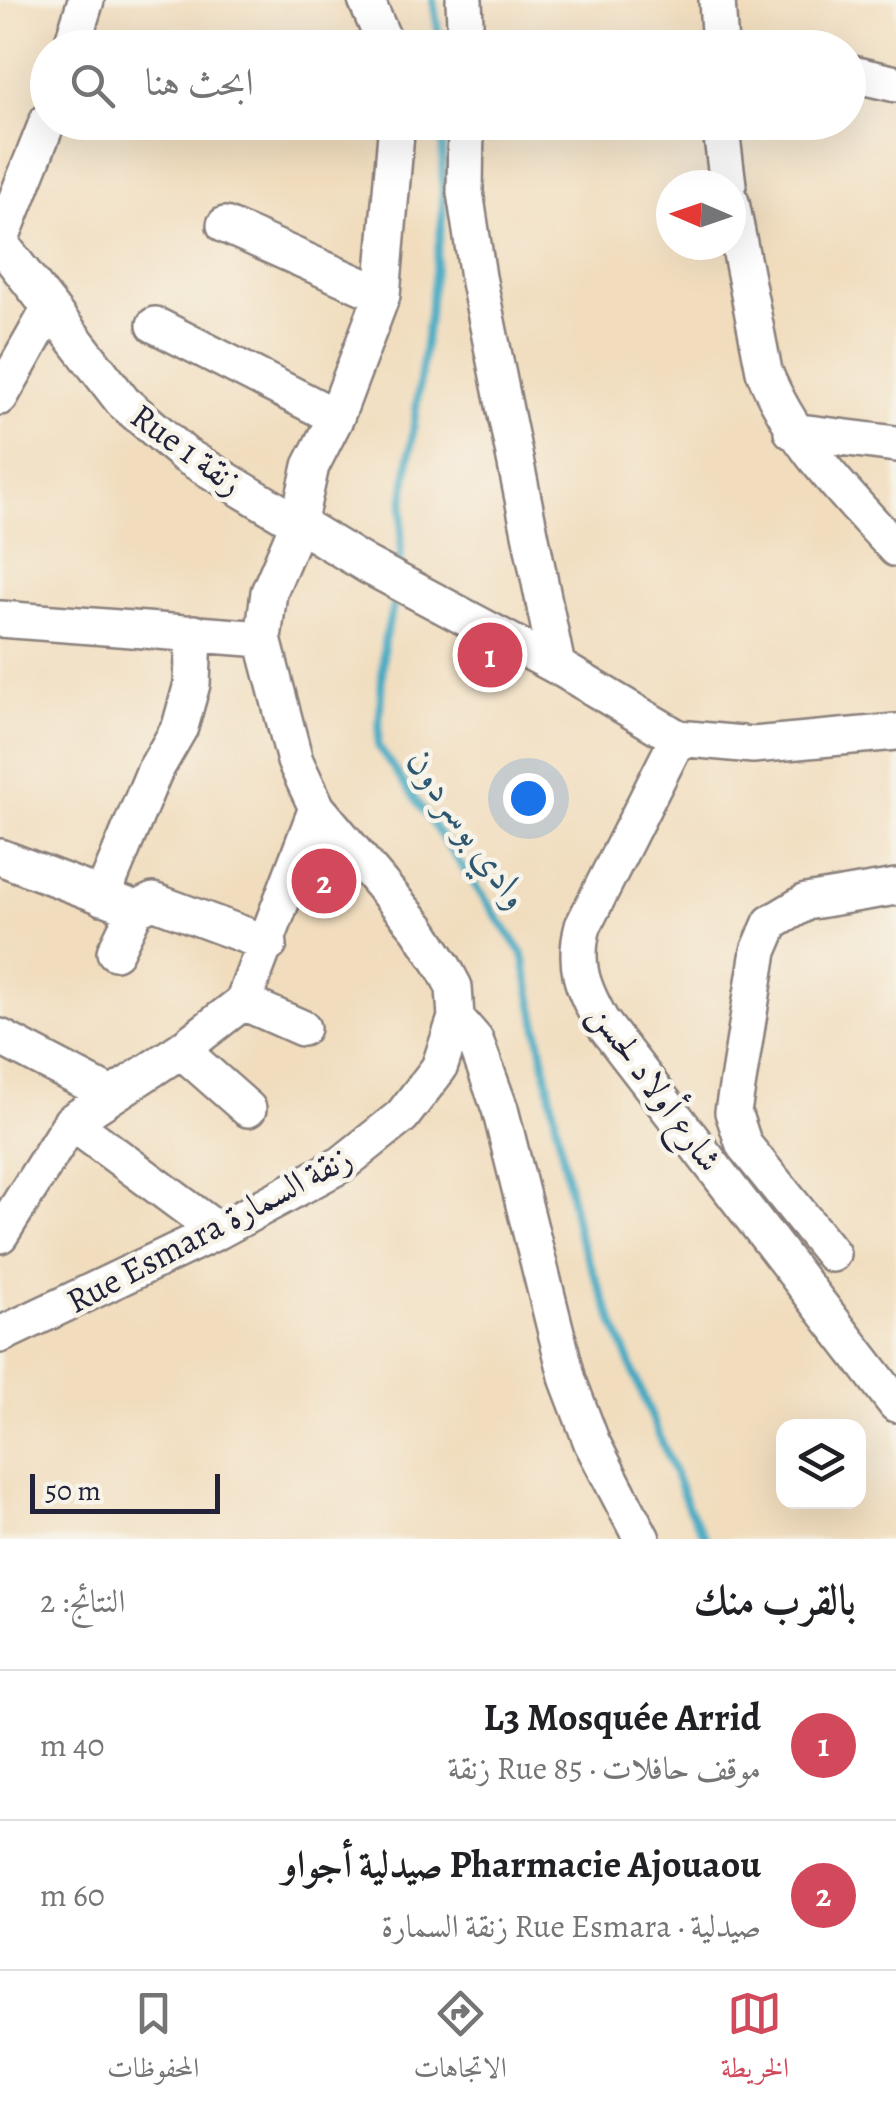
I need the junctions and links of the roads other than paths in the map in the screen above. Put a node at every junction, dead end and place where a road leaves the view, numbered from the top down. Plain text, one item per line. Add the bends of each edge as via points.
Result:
1 (86, 0) edge
2 (366, 0) edge
3 (464, 0) edge
4 (717, 0) edge
5 (77, 30) edge
6 (380, 30) edge
7 (465, 30) edge
8 (724, 30) edge
9 (866, 77) edge
10 (896, 84) edge
11 (40, 140) edge
12 (395, 140) edge
13 (466, 140) edge
14 (722, 140) edge
15 (726, 170) edge
16 (225, 225) dead end
17 (0, 242) edge
18 (742, 260) edge
19 (382, 295) junction
20 (50, 310) junction
21 (155, 325) dead end
22 (0, 396) edge
23 (336, 417) junction
24 (792, 431) junction
25 (896, 444) edge
26 (298, 524) junction
27 (896, 549) edge
28 (0, 619) edge
29 (194, 633) junction
30 (263, 638) junction
31 (557, 666) junction
32 (896, 732) edge
33 (678, 738) junction
34 (317, 808) junction
35 (0, 857) edge
36 (896, 887) edge
37 (102, 896) junction
38 (136, 910) junction
39 (268, 944) junction
40 (116, 952) dead end
41 (243, 1002) junction
42 (456, 1018) junction
43 (302, 1028) dead end
44 (0, 1037) edge
45 (181, 1050) junction
46 (109, 1094) junction
47 (248, 1109) dead end
48 (71, 1122) junction
49 (218, 1231) junction
50 (0, 1235) edge
51 (832, 1254) dead end
52 (1, 1332) edge
53 (896, 1404) edge
54 (642, 1539) edge

1 - 5 street
2 - 6 street
3 - 7 street
4 - 8 street
9 - 10 street
11 - 17 street
12 - 19 street
13 - 31 street via 478,277
14 - 15 street
16 - 19 street
17 - 20 street, Rue زنقة 1
18 - 24 street via 764,371
19 - 23 street
20 - 22 street
20 - 26 street, Rue زنقة 1 via 154,432
21 - 23 street
23 - 26 street via 310,466
24 - 25 street
24 - 27 street
26 - 30 street via 278,564
26 - 31 street, Rue زنقة 1
28 - 29 street
29 - 30 street
29 - 37 street via 192,684 180,727
30 - 34 street via 295,762
31 - 33 street, Rue زنقة 1
32 - 33 street via 754,745
33 - 53 street, شارع أولاد لحسن via 583,926 575,956 580,978 601,1022
34 - 39 street
34 - 42 street via 418,928 454,987
35 - 37 street
36 - 51 street via 806,902 771,923 759,951 733,1112 744,1145
37 - 38 street
38 - 39 street via 154,901
38 - 40 street
39 - 41 street
41 - 43 street
41 - 45 street
42 - 49 street, Rue Esmara زنقة السمارة via 440,1068 402,1116 342,1164
42 - 54 street via 475,1040 500,1109 568,1380
44 - 46 street
45 - 46 street
45 - 47 street
46 - 48 street
48 - 49 street
48 - 50 street
49 - 52 street, Rue Esmara زنقة السمارة

